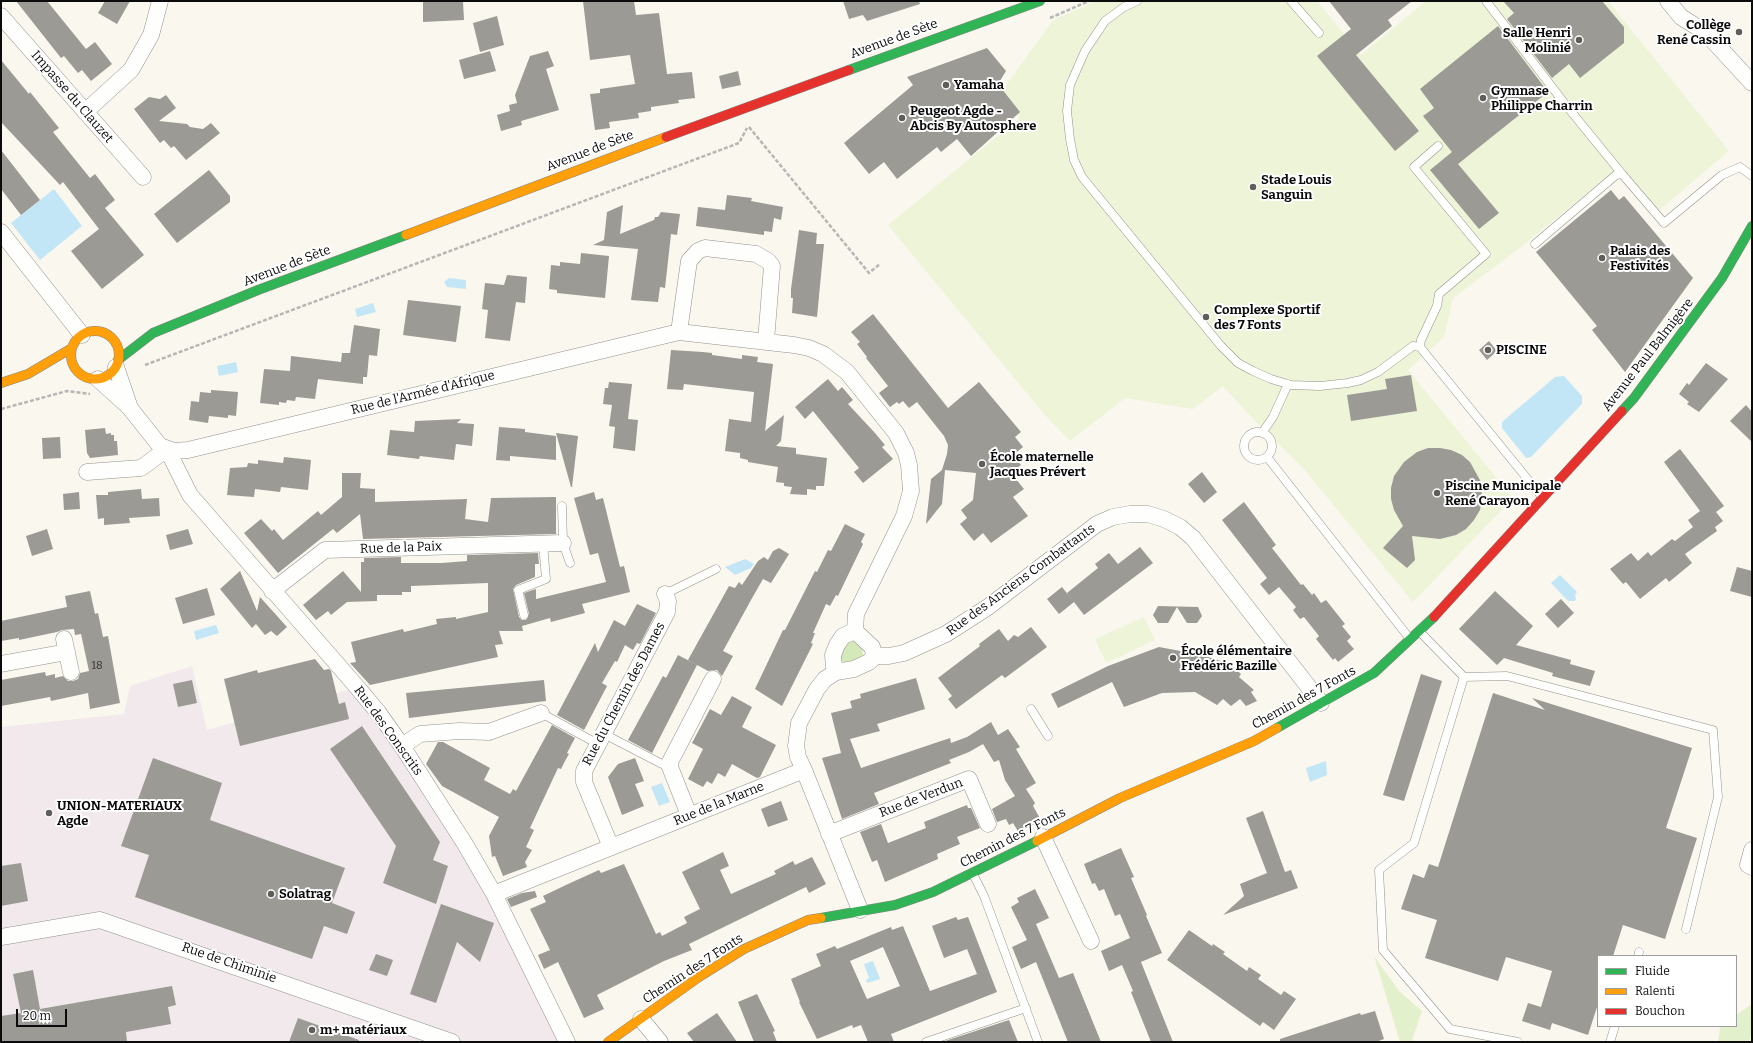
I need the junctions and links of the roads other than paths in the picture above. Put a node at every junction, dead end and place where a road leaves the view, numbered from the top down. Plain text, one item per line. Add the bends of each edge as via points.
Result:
1 (160, 1) edge
2 (1040, 1) edge
3 (1137, 1) edge
4 (1291, 1) edge
5 (1486, 1) edge
6 (1668, 1) edge
7 (1, 16) edge
8 (1319, 33) dead end
9 (1752, 83) edge
10 (85, 112) junction
11 (1438, 146) dead end
12 (1622, 174) junction
13 (1752, 176) edge
14 (143, 177) dead end
15 (1752, 226) edge
16 (1, 232) edge
17 (1535, 244) dead end
18 (679, 332) junction
19 (153, 333) junction
20 (107, 334) junction
21 (121, 334) dead end
22 (134, 334) dead end
23 (82, 335) junction
24 (766, 341) junction
25 (1420, 347) junction
26 (72, 348) junction
27 (117, 363) junction
28 (78, 372) junction
29 (65, 373) dead end
30 (28, 374) junction
31 (50, 374) dead end
32 (98, 379) junction
33 (1, 383) edge
34 (1288, 384) junction
35 (130, 407) junction
36 (1262, 432) junction
37 (167, 449) junction
38 (1267, 457) junction
39 (87, 472) dead end
40 (1543, 499) junction
41 (562, 506) dead end
42 (543, 543) junction
43 (563, 543) junction
44 (570, 563) dead end
45 (716, 569) dead end
46 (272, 591) junction
47 (664, 594) joint
48 (524, 615) dead end
49 (855, 631) junction
50 (1420, 632) junction
51 (1411, 640) junction
52 (875, 656) junction
53 (1, 664) edge
54 (71, 672) dead end
55 (836, 672) junction
56 (1464, 677) junction
57 (713, 679) dead end
58 (1321, 703) junction
59 (1031, 709) dead end
60 (541, 713) joint
61 (1048, 736) dead end
62 (601, 739) junction
63 (402, 746) junction
64 (670, 767) junction
65 (804, 770) junction
66 (689, 816) junction
67 (988, 824) dead end
68 (829, 834) junction
69 (1043, 837) junction
70 (611, 847) junction
71 (1752, 850) edge
72 (1752, 867) edge
73 (973, 873) junction
74 (494, 894) junction
75 (860, 910) junction
76 (1686, 929) dead end
77 (1, 937) edge
78 (1091, 941) dead end
79 (1026, 1008) junction
80 (641, 1019) junction
81 (1615, 1027) edge
82 (452, 1042) edge
83 (567, 1042) edge
84 (608, 1042) edge
85 (660, 1042) edge
86 (926, 1042) edge
87 (1038, 1042) edge
88 (1518, 1042) edge
89 (1610, 1042) edge

1 - 10 street via 151,35 131,70
2 - 19 street, Avenue de Sète via 697,125 258,290
3 - 34 lane via 1105,21 1085,50 1070,85 1067,111 1074,160 1082,178 1221,346 1238,363
4 - 8 lane
5 - 12 lane
6 - 9 street via 1680,17 1705,32
7 - 10 street, Impasse du Clauzet
10 - 14 street, Impasse du Clauzet
11 - 25 lane via 1414,166 1486,254 1439,294 1438,306
12 - 13 lane via 1664,223 1722,175 1740,167
12 - 17 lane via 1616,175
15 - 40 street, Avenue Paul Balmigère via 1722,278 1634,398
16 - 23 street
18 - 24 street, Rue de l'Armée d'Afrique
18 - 24 street via 689,261 698,251 705,248 756,254 772,266
18 - 37 street, Rue de l'Armée d'Afrique via 188,450
19 - 22 street, Avenue de Sète
19 - 27 street, Avenue de Sète
20 - 21 street
20 - 23 street via 94,332
20 - 27 street via 117,345
23 - 26 street
24 - 49 street via 809,348 836,362 890,424 902,441 906,453 911,478 908,504 899,528 856,614
25 - 34 lane via 1413,346 1378,372 1361,380 1320,386
25 - 40 lane
26 - 28 street via 71,361
26 - 30 street
27 - 32 street via 106,377
27 - 35 street
28 - 29 street
28 - 32 street via 84,377
30 - 31 street
30 - 33 street
32 - 35 street
34 - 36 lane
35 - 37 street via 160,446
36 - 38 lane via 1269,437 1272,444
36 - 38 lane via 1254,432 1248,436 1244,442 1244,449 1248,457 1255,460
37 - 39 street via 141,468
37 - 46 street, Rue des Conscrits via 190,495
38 - 51 lane
40 - 50 street, Avenue Paul Balmigère
41 - 43 lane
42 - 43 street, Rue de la Paix
42 - 46 street, Rue de la Paix via 325,550
42 - 48 lane via 546,579 518,590
43 - 44 lane
45 - 47 lane, Rue du Chemin des Dames
46 - 63 street, Rue des Conscrits via 364,696
47 - 62 street, Rue du Chemin des Dames via 668,601 667,612
49 - 52 street via 872,647
49 - 55 street via 843,636 837,645 833,655
50 - 51 street, Chemin des 7 Fonts
50 - 56 lane
51 - 58 street, Chemin des 7 Fonts via 1374,673
52 - 55 street via 854,669
52 - 58 street, Rue des Anciens Combattants via 904,653 946,634 988,607 1097,524 1113,517 1148,514 1180,527 1193,538
53 - 54 street via 66,645
55 - 65 street via 825,679 817,689 800,723 796,746
56 - 76 lane via 1507,676 1713,730 1718,797
56 - 88 lane via 1414,843 1379,870 1383,950 1450,1029
57 - 64 street via 670,762
58 - 69 street, Chemin des 7 Fonts via 1254,741 1120,798
59 - 61 lane
60 - 62 lane
60 - 63 street via 489,732 420,734
62 - 64 lane
62 - 70 street, Rue du Chemin des Dames via 584,771 584,782
63 - 74 street, Rue des Conscrits
64 - 66 street
65 - 66 street, Rue de la Marne
65 - 68 street
66 - 70 street, Rue de la Marne
67 - 68 street, Rue de Verdun via 969,779
68 - 75 street
69 - 73 street, Chemin des 7 Fonts
69 - 78 street
70 - 74 street, Rue de la Marne
71 - 72 street via 1748,865
73 - 75 street, Chemin des 7 Fonts via 933,892 895,905
73 - 79 lane
74 - 83 street, Rue des Conscrits
75 - 80 street, Chemin des 7 Fonts via 808,920 774,934 699,977
77 - 82 street, Rue de Chiminie via 100,920
79 - 86 lane
79 - 87 lane
80 - 84 street, Chemin des 7 Fonts
80 - 85 street
81 - 89 lane

